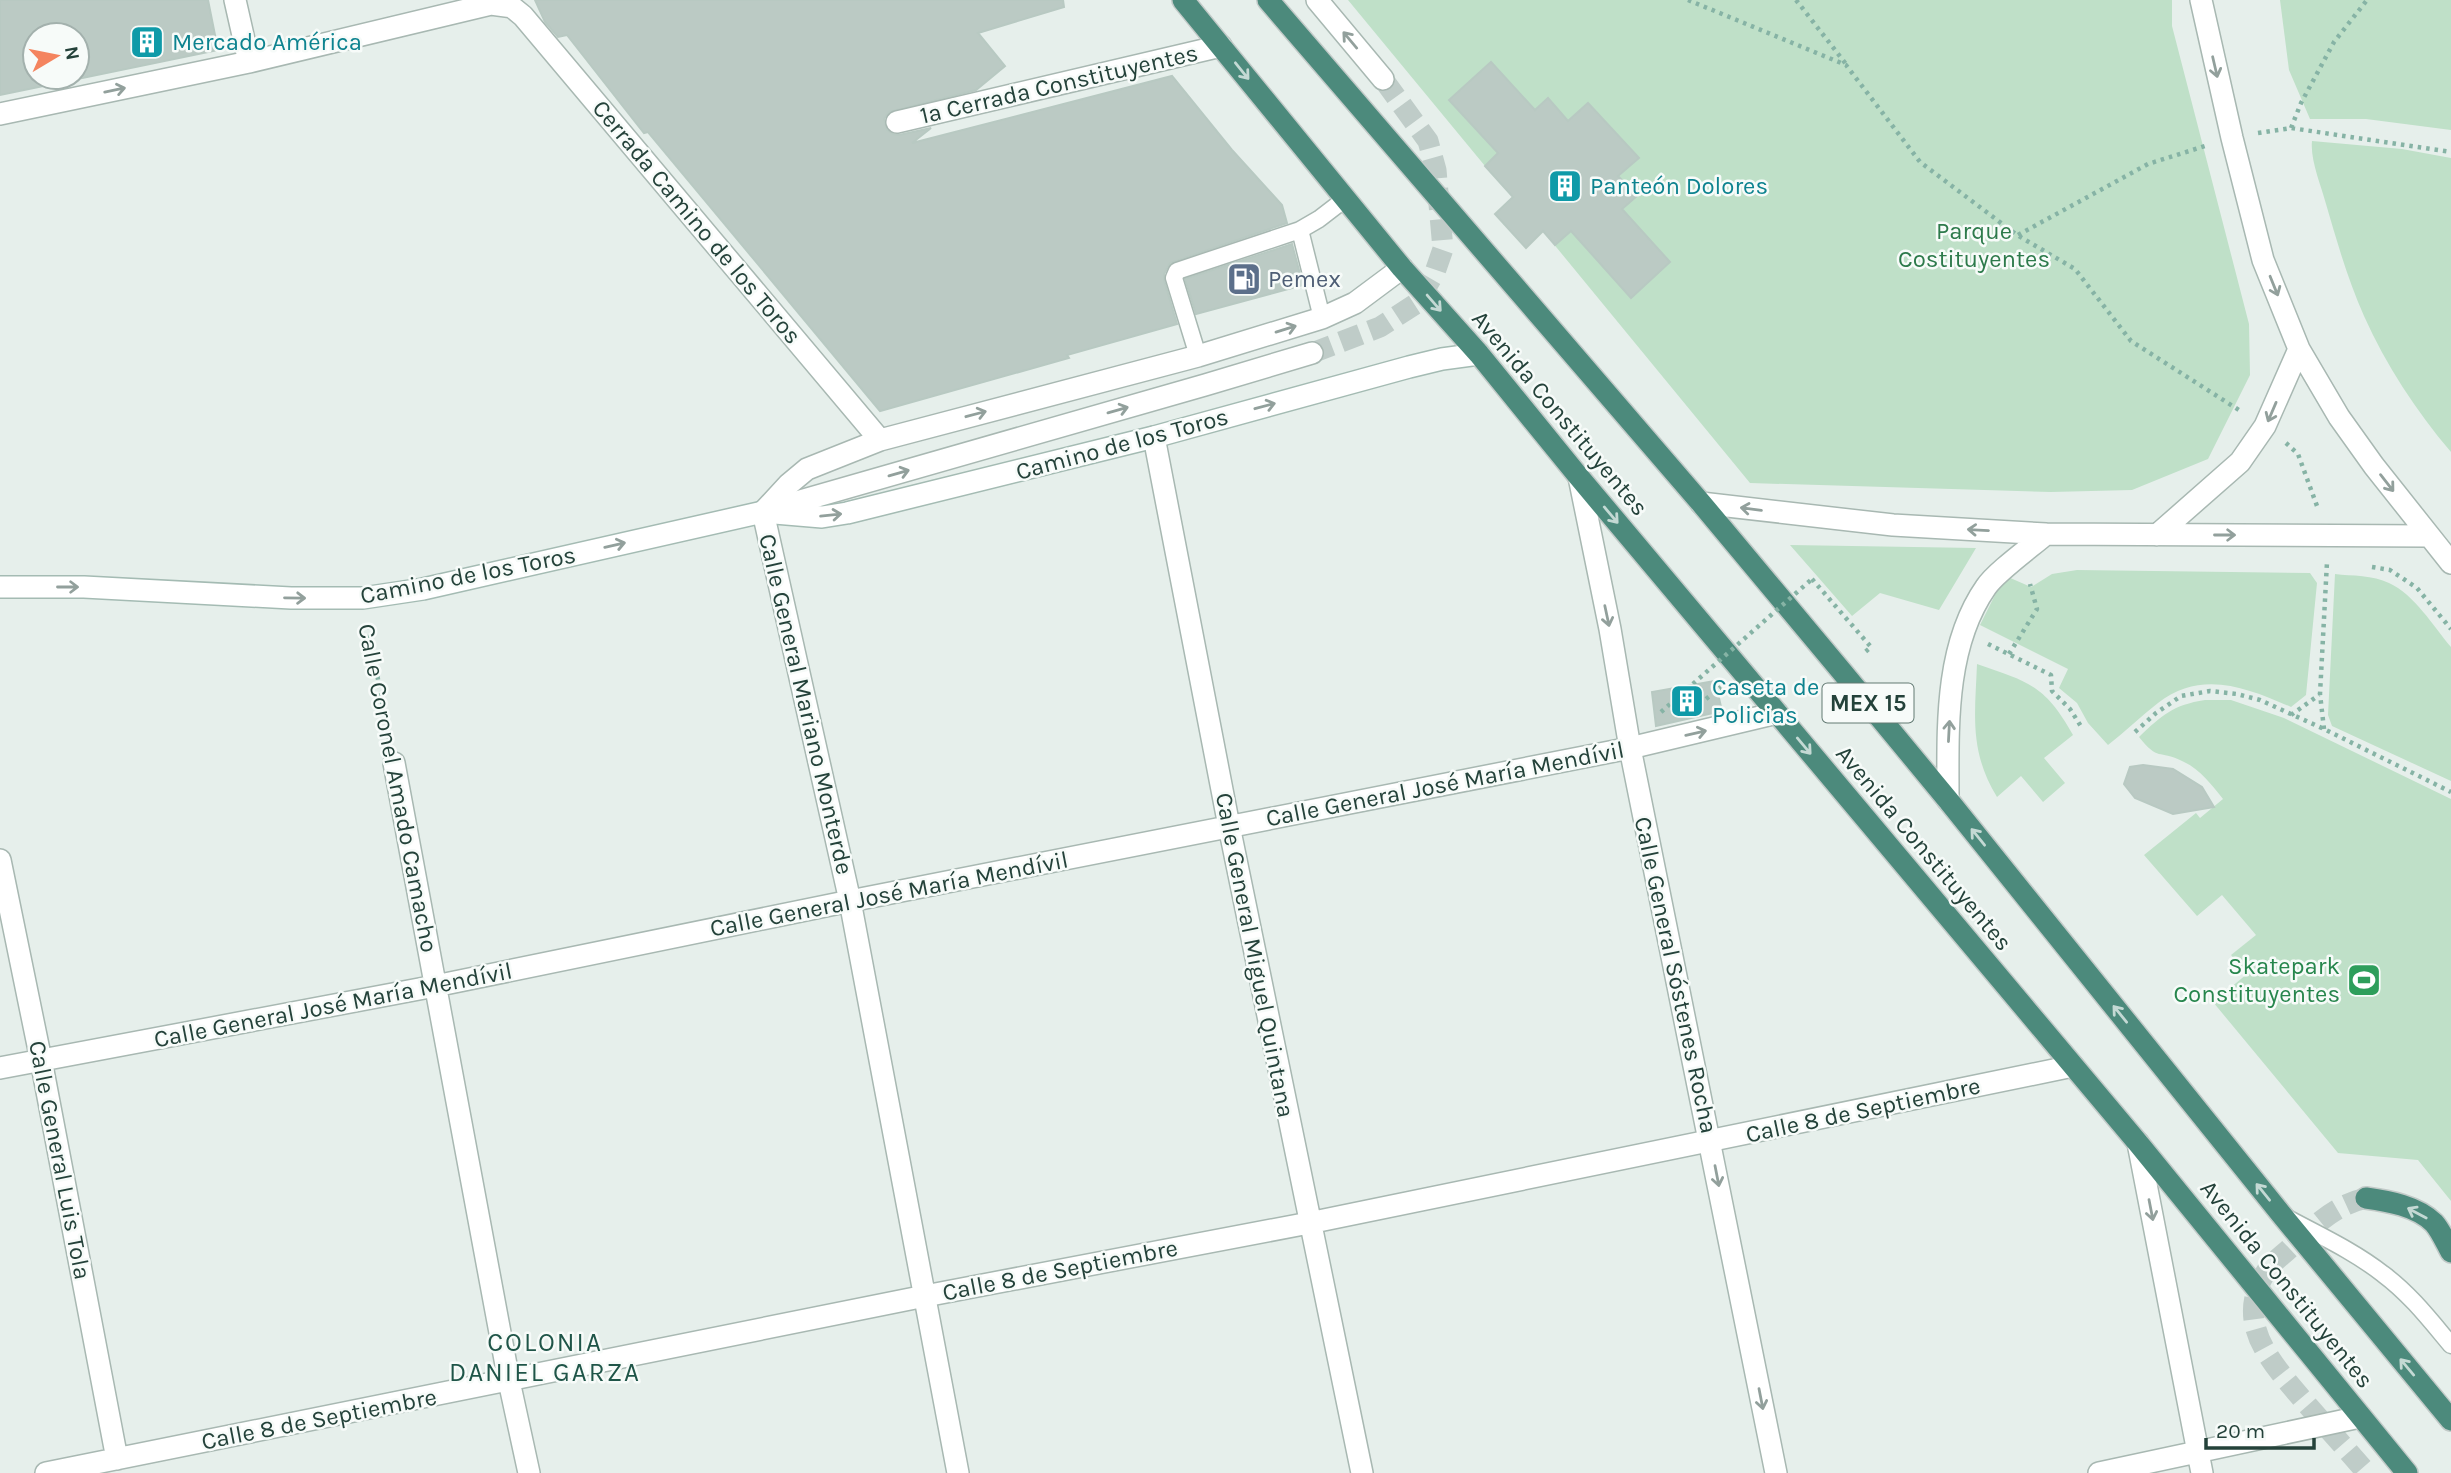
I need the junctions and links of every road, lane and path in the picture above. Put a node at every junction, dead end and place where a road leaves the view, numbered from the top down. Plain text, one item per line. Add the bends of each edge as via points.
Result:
1 (235, 0) edge
2 (1182, 0) edge
3 (1268, 0) edge
4 (1318, 0) edge
5 (1688, 0) edge
6 (1796, 0) edge
7 (2201, 0) edge
8 (2367, 0) edge
9 (1221, 46) junction
10 (249, 62) junction
11 (1846, 65) junction
12 (1383, 79) tunnel mouth
13 (0, 114) edge
14 (897, 122) dead end
15 (2291, 128) dead end
16 (1345, 199) junction
17 (1300, 230) junction
18 (1402, 268) junction
19 (1322, 318) junction
20 (2299, 349) junction
21 (1311, 353) tunnel mouth
22 (1479, 354) junction
23 (1198, 356) junction
24 (2265, 426) junction
25 (1154, 437) junction
26 (880, 440) junction
27 (1579, 477) junction
28 (1701, 503) junction
29 (763, 512) junction
30 (2046, 534) junction
31 (2157, 535) junction
32 (2327, 535) junction
33 (2428, 536) junction
34 (2314, 562) dead end
35 (2327, 562) junction
36 (2340, 563) dead end
37 (2451, 563) edge
38 (2365, 566) dead end
39 (2028, 576) dead end
40 (0, 587) edge
41 (363, 598) junction
42 (2451, 629) edge
43 (1962, 632) junction
44 (1871, 647) dead end
45 (2009, 654) junction
46 (2320, 694) junction
47 (1661, 712) dead end
48 (1777, 713) junction
49 (2291, 715) junction
50 (2082, 728) dead end
51 (2324, 729) junction
52 (2135, 732) dead end
53 (1630, 748) junction
54 (394, 763) joint
55 (2451, 792) edge
56 (1948, 800) junction
57 (1229, 826) junction
58 (0, 860) edge
59 (850, 901) junction
60 (435, 986) junction
61 (41, 1060) junction
62 (2073, 1066) junction
63 (0, 1069) edge
64 (1710, 1142) junction
65 (2138, 1143) junction
66 (2366, 1198) tunnel mouth
67 (2281, 1214) junction
68 (1309, 1223) junction
69 (2451, 1252) edge
70 (925, 1296) junction
71 (2451, 1345) edge
72 (509, 1381) junction
73 (2360, 1417) junction
74 (2451, 1420) edge
75 (117, 1460) junction
76 (2200, 1463) edge
77 (46, 1473) edge
78 (529, 1473) edge
79 (958, 1473) edge
80 (1362, 1473) edge
81 (1776, 1473) edge
82 (2099, 1473) edge
83 (2407, 1473) edge

1 - 10 street
2 - 9 highway, Avenida Constituyentes / MEX 15
3 - 28 highway, Avenida Constituyentes / MEX 15
12 -> 4 street
5 - 11 path
6 - 11 path
7 -> 20 street via 2263,260
8 - 15 path via 2334,42
9 - 14 street, 1a Cerrada Constituyentes
9 -> 16 highway, Avenida Constituyentes / MEX 15
13 -> 10 street
10 - 26 street, Cerrada Camino de los Toros via 491,4 512,7
11 - 24 path via 1920,162 2017,235 2075,268 2130,341
16 - 17 lane
16 - 18 highway, Avenida Constituyentes / MEX 15
17 - 19 lane
17 - 23 lane via 1177,271 1174,278
18 - 19 street via 1355,303
18 -> 22 highway, Avenida Constituyentes / MEX 15
23 -> 19 street
20 -> 24 street
20 -> 33 street via 2339,417
29 -> 21 street, Camino de los Toros
25 -> 22 street, Camino de los Toros via 1409,367
22 - 27 highway, Avenida Constituyentes / MEX 15
26 -> 23 street
24 - 31 street via 2240,462
24 - 32 path via 2298,454
29 -> 25 street, Camino de los Toros via 822,517 847,513
25 - 57 street, Calle General Miguel Quintana
26 - 29 street via 807,469
27 -> 48 highway, Avenida Constituyentes / MEX 15
27 -> 53 street, Calle General Sóstenes Rocha
30 -> 28 street via 1893,525
28 - 56 highway, Avenida Constituyentes / MEX 15
41 -> 29 street, Camino de los Toros via 423,589
29 - 59 street, Calle General Mariano Monterde
30 - 31 street
30 - 43 street via 1986,585
31 -> 32 street
32 - 33 street
33 - 37 street
34 - 35 path
35 - 36 path
35 - 46 path
38 - 42 path via 2390,570 2417,588
39 - 45 path via 2037,609
40 -> 41 street, Camino de los Toros
41 - 54 path, Calle Coronel Amado Camacho
43 - 45 path
56 -> 43 street via 1948,734
44 - 47 path, bridge via 1812,579
45 - 50 path via 2051,675 2052,691
46 - 49 path
46 - 51 path
53 -> 48 street, Calle General José María Mendívil
48 -> 62 highway, Avenida Constituyentes / MEX 15
49 - 51 path
49 - 52 path via 2260,700 2210,691 2181,696
51 - 55 path
53 - 57 street, Calle General José María Mendívil
53 - 64 street, Calle General Sóstenes Rocha
54 - 60 street, Calle Coronel Amado Camacho
67 -> 56 highway, Avenida Constituyentes / MEX 15
57 - 59 street, Calle General José María Mendívil
57 - 68 street, Calle General Miguel Quintana
58 - 61 street, Calle General Luis Tola
59 - 60 street, Calle General José María Mendívil
59 - 70 street, Calle General Mariano Monterde
60 - 61 street, Calle General José María Mendívil
60 - 72 street, Calle Coronel Amado Camacho
61 - 63 street, Calle General José María Mendívil
61 - 75 street, Calle General Luis Tola
62 - 64 street, Calle 8 de Septiembre
62 - 65 highway, Avenida Constituyentes / MEX 15
64 - 68 street, Calle 8 de Septiembre
64 -> 81 street, Calle General Sóstenes Rocha
65 - 73 highway, Avenida Constituyentes / MEX 15
65 -> 76 street
69 -> 66 highway via 2433,1223 2390,1201
67 - 71 lane via 2384,1274
74 -> 67 highway, Avenida Constituyentes / MEX 15
68 - 70 street, Calle 8 de Septiembre
68 - 80 street, Calle General Miguel Quintana
70 - 72 street, Calle 8 de Septiembre
70 - 79 street, Calle General Mariano Monterde
72 - 75 street, Calle 8 de Septiembre
72 - 78 street, Calle Coronel Amado Camacho
73 - 76 street
73 - 83 highway, Avenida Constituyentes / MEX 15
75 - 77 street, Calle 8 de Septiembre
76 - 82 street

